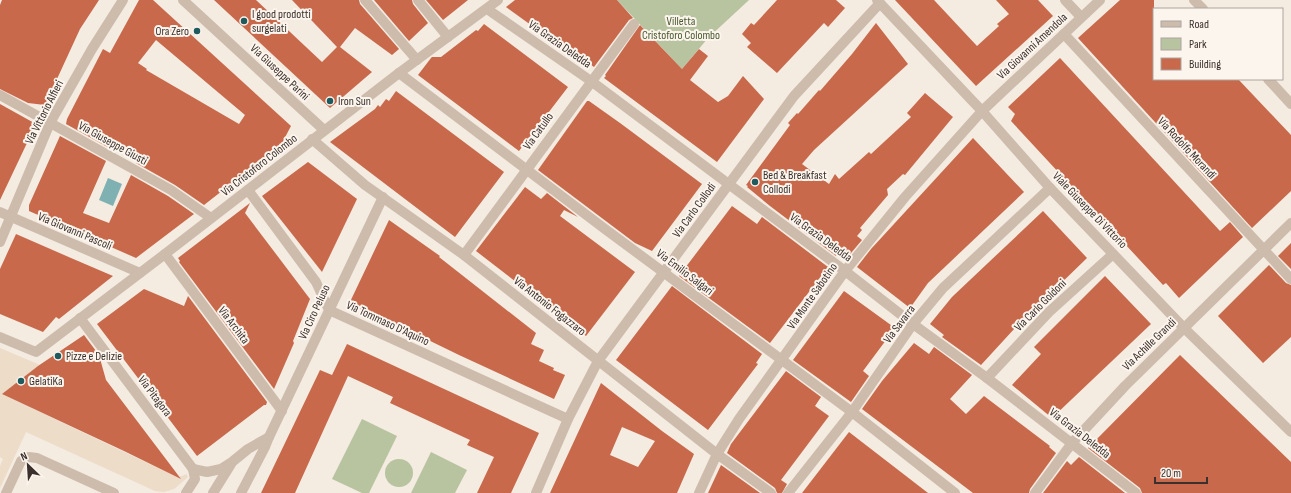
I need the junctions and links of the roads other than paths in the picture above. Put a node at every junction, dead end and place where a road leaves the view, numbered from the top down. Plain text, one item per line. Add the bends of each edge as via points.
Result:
1 (123, 0) edge
2 (183, 0) edge
3 (365, 0) edge
4 (418, 0) edge
5 (498, 0) edge
6 (1065, 0) edge
7 (1100, 0) edge
8 (1194, 0) edge
9 (878, 2) edge
10 (1202, 8) edge
11 (487, 9) junction
12 (1081, 17) junction
13 (634, 24) dead end
14 (1064, 34) junction
15 (448, 37) junction
16 (416, 60) junction
17 (399, 73) junction
18 (1269, 80) edge
19 (591, 81) junction
20 (0, 95) edge
21 (1291, 104) edge
22 (982, 111) junction
23 (50, 123) junction
24 (324, 130) junction
25 (312, 139) junction
26 (526, 170) junction
27 (729, 185) junction
28 (1050, 188) junction
29 (248, 190) junction
30 (384, 197) junction
31 (0, 212) edge
32 (10, 217) junction
33 (211, 218) junction
34 (1291, 223) edge
35 (0, 242) edge
36 (1263, 250) junction
37 (165, 254) junction
38 (1113, 254) junction
39 (464, 255) junction
40 (845, 271) junction
41 (664, 272) junction
42 (140, 273) junction
43 (1291, 279) edge
44 (329, 310) junction
45 (80, 318) junction
46 (913, 324) junction
47 (1184, 328) junction
48 (0, 337) edge
49 (598, 361) junction
50 (782, 361) junction
51 (987, 378) junction
52 (282, 411) junction
53 (852, 412) junction
54 (568, 419) junction
55 (1291, 432) edge
56 (269, 437) junction
57 (1072, 444) junction
58 (717, 454) junction
59 (232, 462) junction
60 (193, 469) junction
61 (6, 493) edge
62 (114, 493) edge
63 (186, 493) edge
64 (213, 493) edge
65 (241, 493) edge
66 (536, 493) edge
67 (699, 493) edge
68 (772, 493) edge
69 (788, 493) edge
70 (954, 493) edge
71 (1035, 493) edge
72 (1136, 493) edge

1 - 23 street, Via Vittorio Alfieri
2 - 24 street, Via Giuseppe Parini
3 - 16 street
4 - 15 street
5 - 11 street, Via Cristoforo Colombo
6 - 12 street
7 - 12 street, Via Giovanni Amendola
8 - 10 street
9 - 22 street, Viale Giuseppe Di Vittorio
9 - 27 street, Via Carlo Collodi via 794,96
11 - 15 street, Via Cristoforo Colombo
11 - 19 street, Via Grazia Deledda
12 - 14 street, Via Giovanni Amendola
13 - 19 street, Via Catullo
14 - 22 street, Via Giovanni Amendola
14 - 36 street, Via Rodolfo Morandi
15 - 16 street, Via Cristoforo Colombo
16 - 17 street, Via Cristoforo Colombo
17 - 24 street, Via Cristoforo Colombo
17 - 26 street, Via Emilio Salgari
18 - 21 street
19 - 26 street, Via Catullo
19 - 27 street, Via Grazia Deledda
20 - 23 street, Via Giuseppe Giusti
22 - 28 street, Viale Giuseppe Di Vittorio
22 - 40 street, Via Monte Sabotino via 905,197
23 - 32 street, Via Vittorio Alfieri
23 - 33 street, Via Giuseppe Giusti via 171,190
24 - 25 street, Via Cristoforo Colombo
25 - 29 street, Via Cristoforo Colombo
25 - 30 street, Via Antonio Fogazzaro via 365,185
26 - 39 street, Via Catullo
26 - 41 street, Via Emilio Salgari
27 - 40 street, Via Grazia Deledda
27 - 41 street, Via Carlo Collodi
28 - 38 street, Viale Giuseppe Di Vittorio
28 - 46 street, Via Savarra via 943,288
29 - 33 street, Via Cristoforo Colombo
29 - 44 street, Via Tommaso D'Aquino via 316,282
30 - 39 street, Via Antonio Fogazzaro
30 - 44 street, Via Ciro Peluso
31 - 32 street, Via Giovanni Pascoli
32 - 35 street, Via Vittorio Alfieri
32 - 42 street, Via Giovanni Pascoli
33 - 37 street, Via Cristoforo Colombo
34 - 36 street, Via Achille Grandi
36 - 43 street, Via Rodolfo Morandi
36 - 47 street, Via Achille Grandi
37 - 42 street, Via Cristoforo Colombo
37 - 52 street, Via Archita
38 - 47 street, Viale Giuseppe Di Vittorio
38 - 51 street, Via Carlo Goldoni via 1049,312
39 - 49 street, Via Antonio Fogazzaro
40 - 46 street, Via Grazia Deledda
40 - 50 street, Via Monte Sabotino
41 - 49 street, Via Carlo Collodi
41 - 50 street, Via Emilio Salgari
42 - 45 street, Via Cristoforo Colombo
44 - 52 street, Via Ciro Peluso
44 - 54 street, Via Tommaso D'Aquino
45 - 48 street, Via Cristoforo Colombo via 36,352
45 - 60 street, Via Pitagora
46 - 51 street, Via Grazia Deledda
46 - 53 street, Via Savarra
47 - 55 street, Viale Giuseppe Di Vittorio
47 - 57 street, Via Achille Grandi via 1125,386
49 - 54 street, Via Carlo Collodi
49 - 58 street, Via Antonio Fogazzaro
50 - 53 street, Via Emilio Salgari
50 - 58 street, Via Monte Sabotino via 739,419
51 - 57 street, Via Grazia Deledda
52 - 56 street, Via Ciro Peluso
53 - 69 street, Via Savarra
53 - 70 street, Via Emilio Salgari
54 - 66 street, Via Carlo Collodi
56 - 59 street
56 - 65 street, Via Ciro Peluso
57 - 71 street, Via Achille Grandi
57 - 72 street, Via Grazia Deledda
58 - 67 street, Via Monte Sabotino
58 - 68 street, Via Antonio Fogazzaro
59 - 60 street via 220,469 207,472
59 - 64 street
60 - 63 street via 195,479
61 - 62 street via 21,461 29,457 37,458

